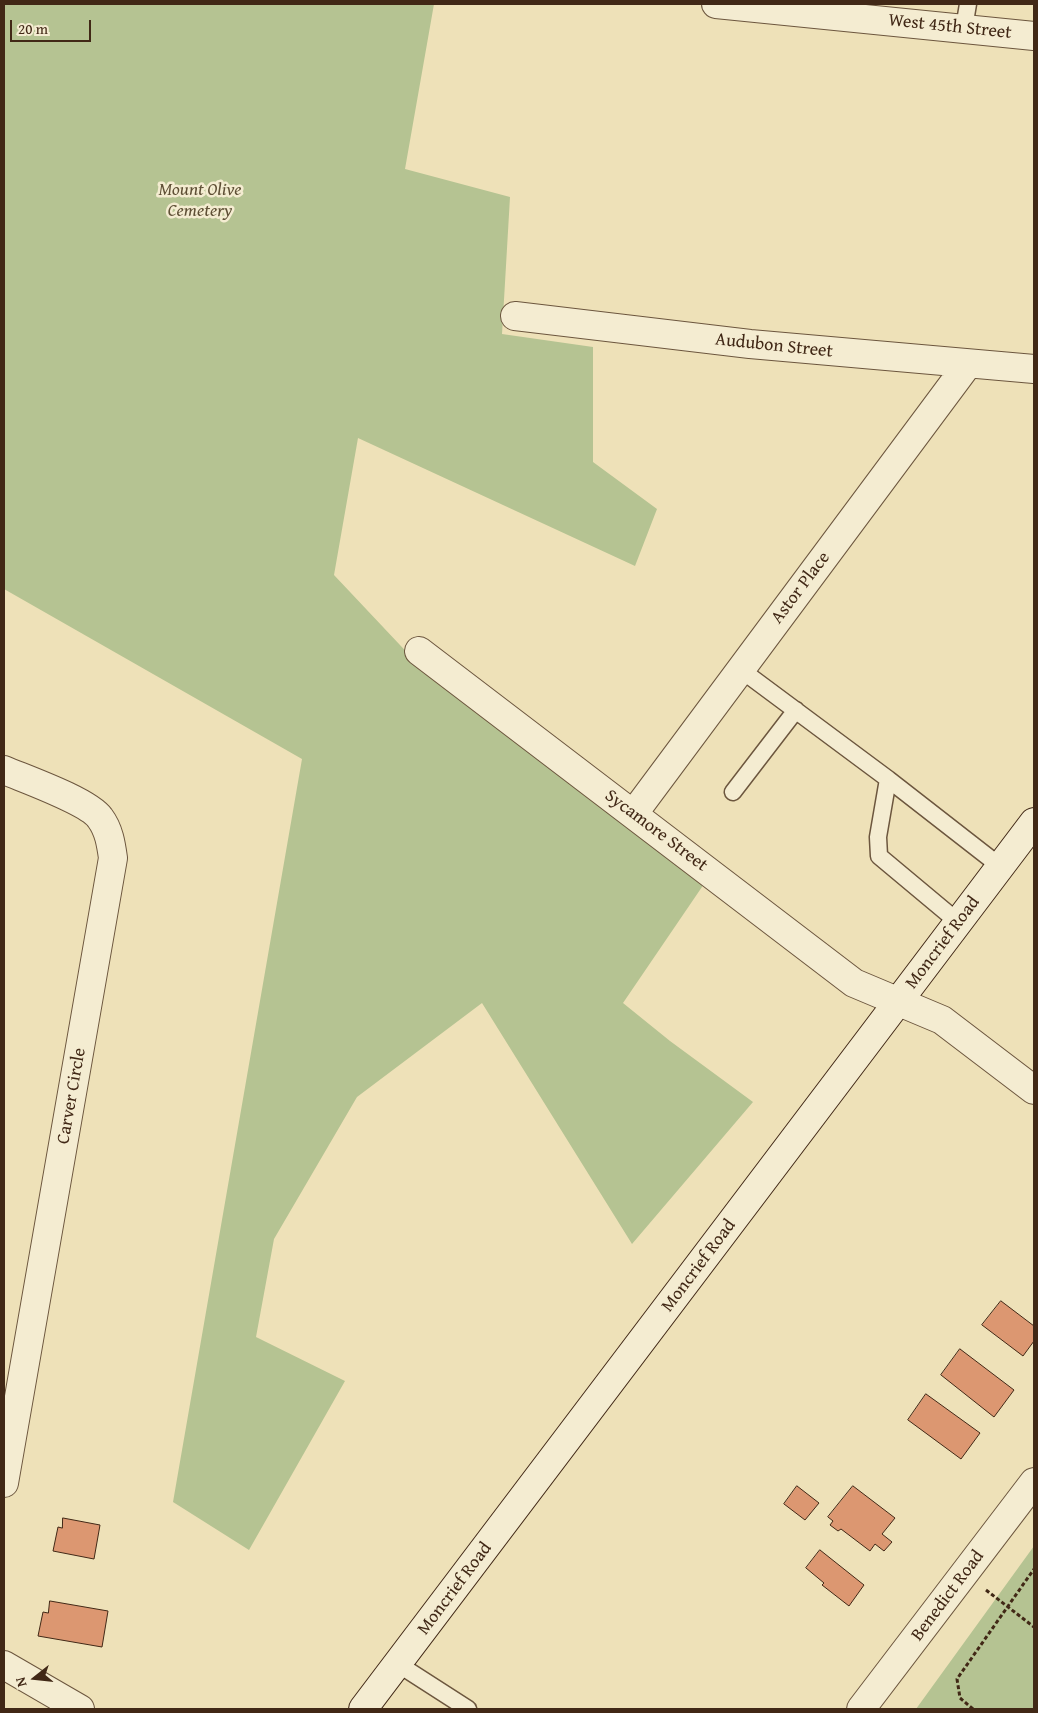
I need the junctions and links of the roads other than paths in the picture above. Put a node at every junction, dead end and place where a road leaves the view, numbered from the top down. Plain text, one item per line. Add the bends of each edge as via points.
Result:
1 (716, 4) edge
2 (835, 10) edge
3 (966, 16) edge
4 (1034, 36) edge
5 (515, 316) dead end
6 (968, 364) junction
7 (1034, 369) edge
8 (419, 651) dead end
9 (740, 669) junction
10 (796, 710) junction
11 (4, 770) edge
12 (888, 779) junction
13 (733, 792) dead end
14 (634, 813) junction
15 (1034, 822) edge
16 (1001, 867) junction
17 (958, 922) junction
18 (898, 1002) junction
19 (1034, 1090) edge
20 (1034, 1482) edge
21 (4, 1483) edge
22 (398, 1664) junction
23 (4, 1665) edge
24 (80, 1709) edge
25 (363, 1709) edge
26 (468, 1709) edge
27 (861, 1709) edge

1 - 2 street, West 45th Street
2 - 3 street, West 45th Street
3 - 4 street, West 45th Street
5 - 6 street, Audubon Street via 750,344
6 - 7 street, Audubon Street
6 - 9 street, Astor Place
8 - 14 street, Sycamore Street
9 - 10 lane
9 - 14 street, Astor Place
10 - 12 lane
10 - 13 lane
11 - 21 street, Carver Circle via 81,803 100,817 110,837 114,858
12 - 16 lane
12 - 17 lane via 878,837 879,856
14 - 18 street, Sycamore Street via 854,983
15 - 16 street, Moncrief Road
16 - 17 street, Moncrief Road
17 - 18 street, Moncrief Road
18 - 19 street, Sycamore Street via 942,1020
18 - 22 street, Moncrief Road
20 - 27 street, Benedict Road
22 - 25 street, Moncrief Road
22 - 26 lane
23 - 24 street

